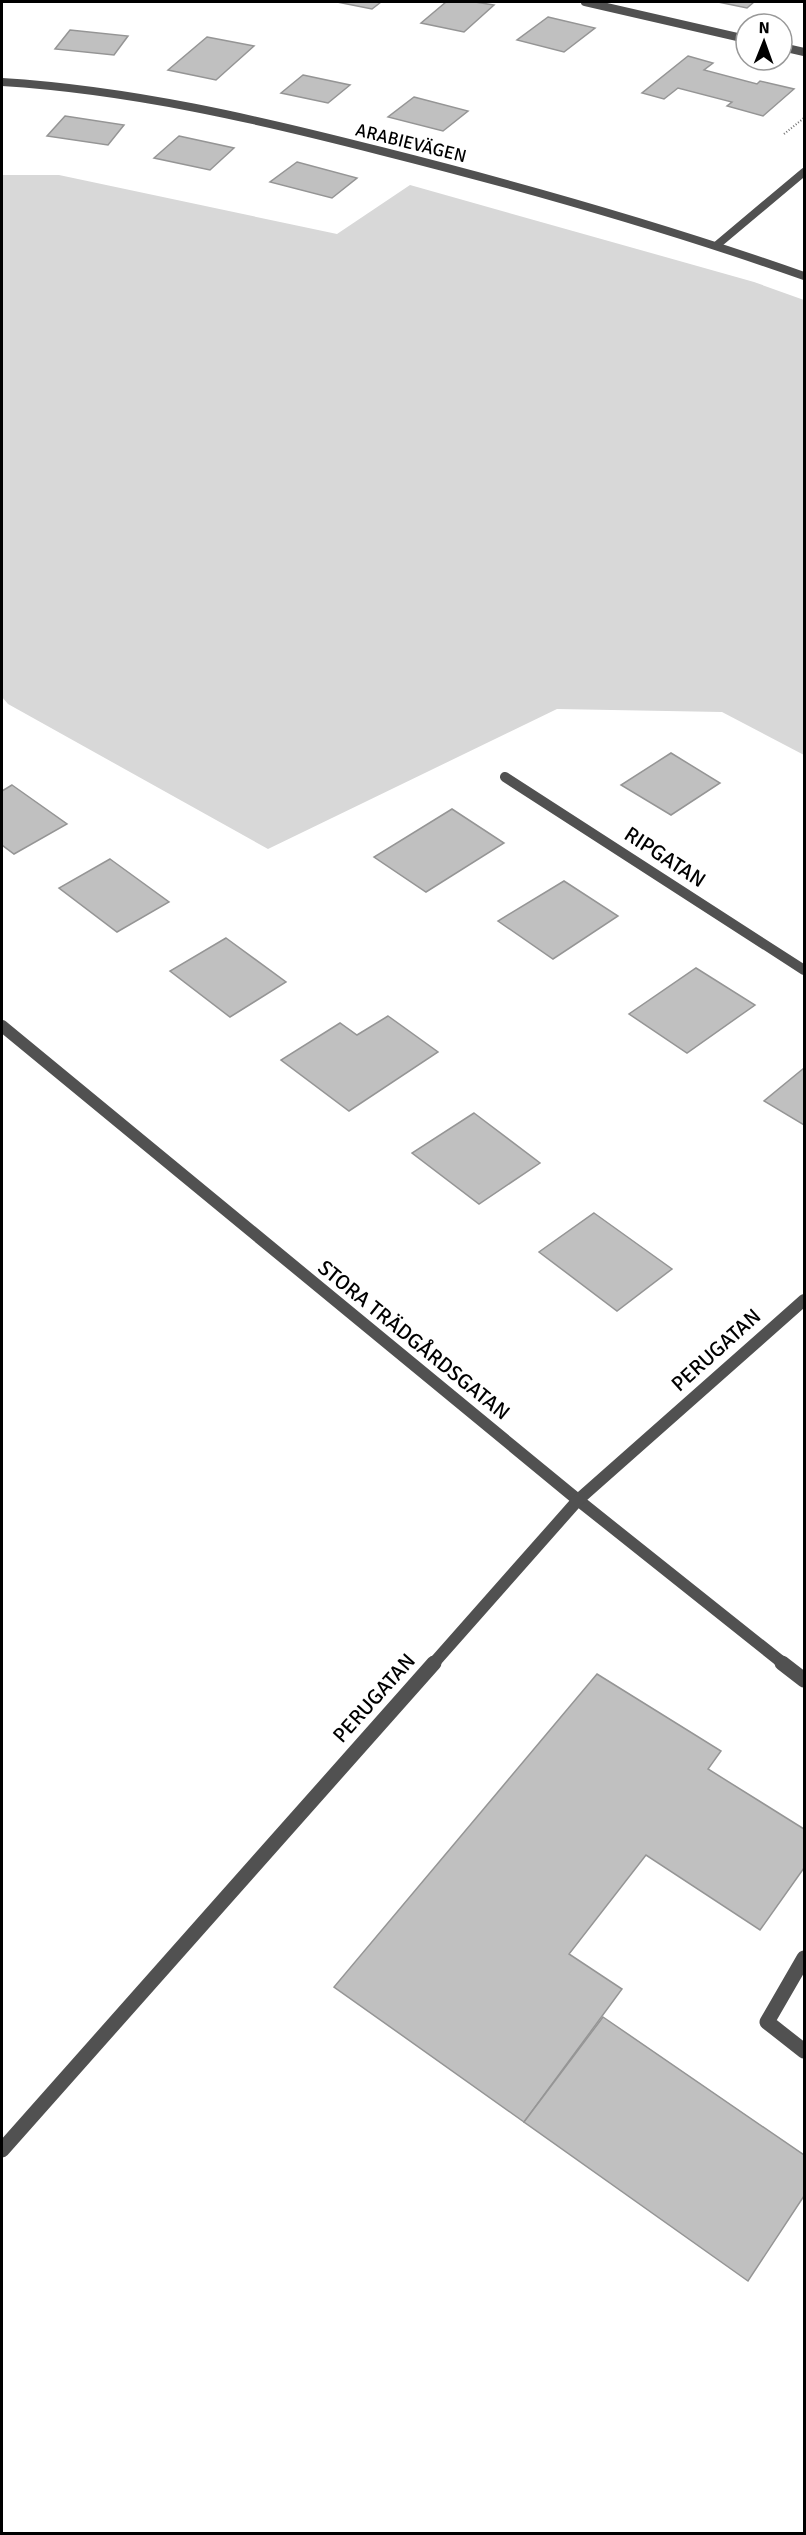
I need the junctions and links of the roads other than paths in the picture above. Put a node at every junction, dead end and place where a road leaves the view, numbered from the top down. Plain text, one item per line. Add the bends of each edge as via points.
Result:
1 (585, 2) edge
2 (734, 36) edge
3 (2, 82) edge
4 (804, 172) edge
5 (717, 245) junction
6 (804, 276) edge
7 (505, 777) dead end
8 (804, 970) edge
9 (2, 1026) edge
10 (804, 1300) edge
11 (578, 1500) junction
12 (804, 1680) edge
13 (804, 1958) edge
14 (804, 2051) edge
15 (2, 2150) edge

1 - 2 street
3 - 5 street, ARABIEVÄGEN via 98,89 283,127 467,172
4 - 5 street
5 - 6 street, ARABIEVÄGEN
7 - 8 street, RIPGATAN
9 - 11 street, STORA TRÄDGÅRDSGATAN
10 - 11 street, PERUGATAN
11 - 12 street, STORA TRÄDGÅRDSGATAN
11 - 15 street, PERUGATAN
13 - 14 street via 767,2022

